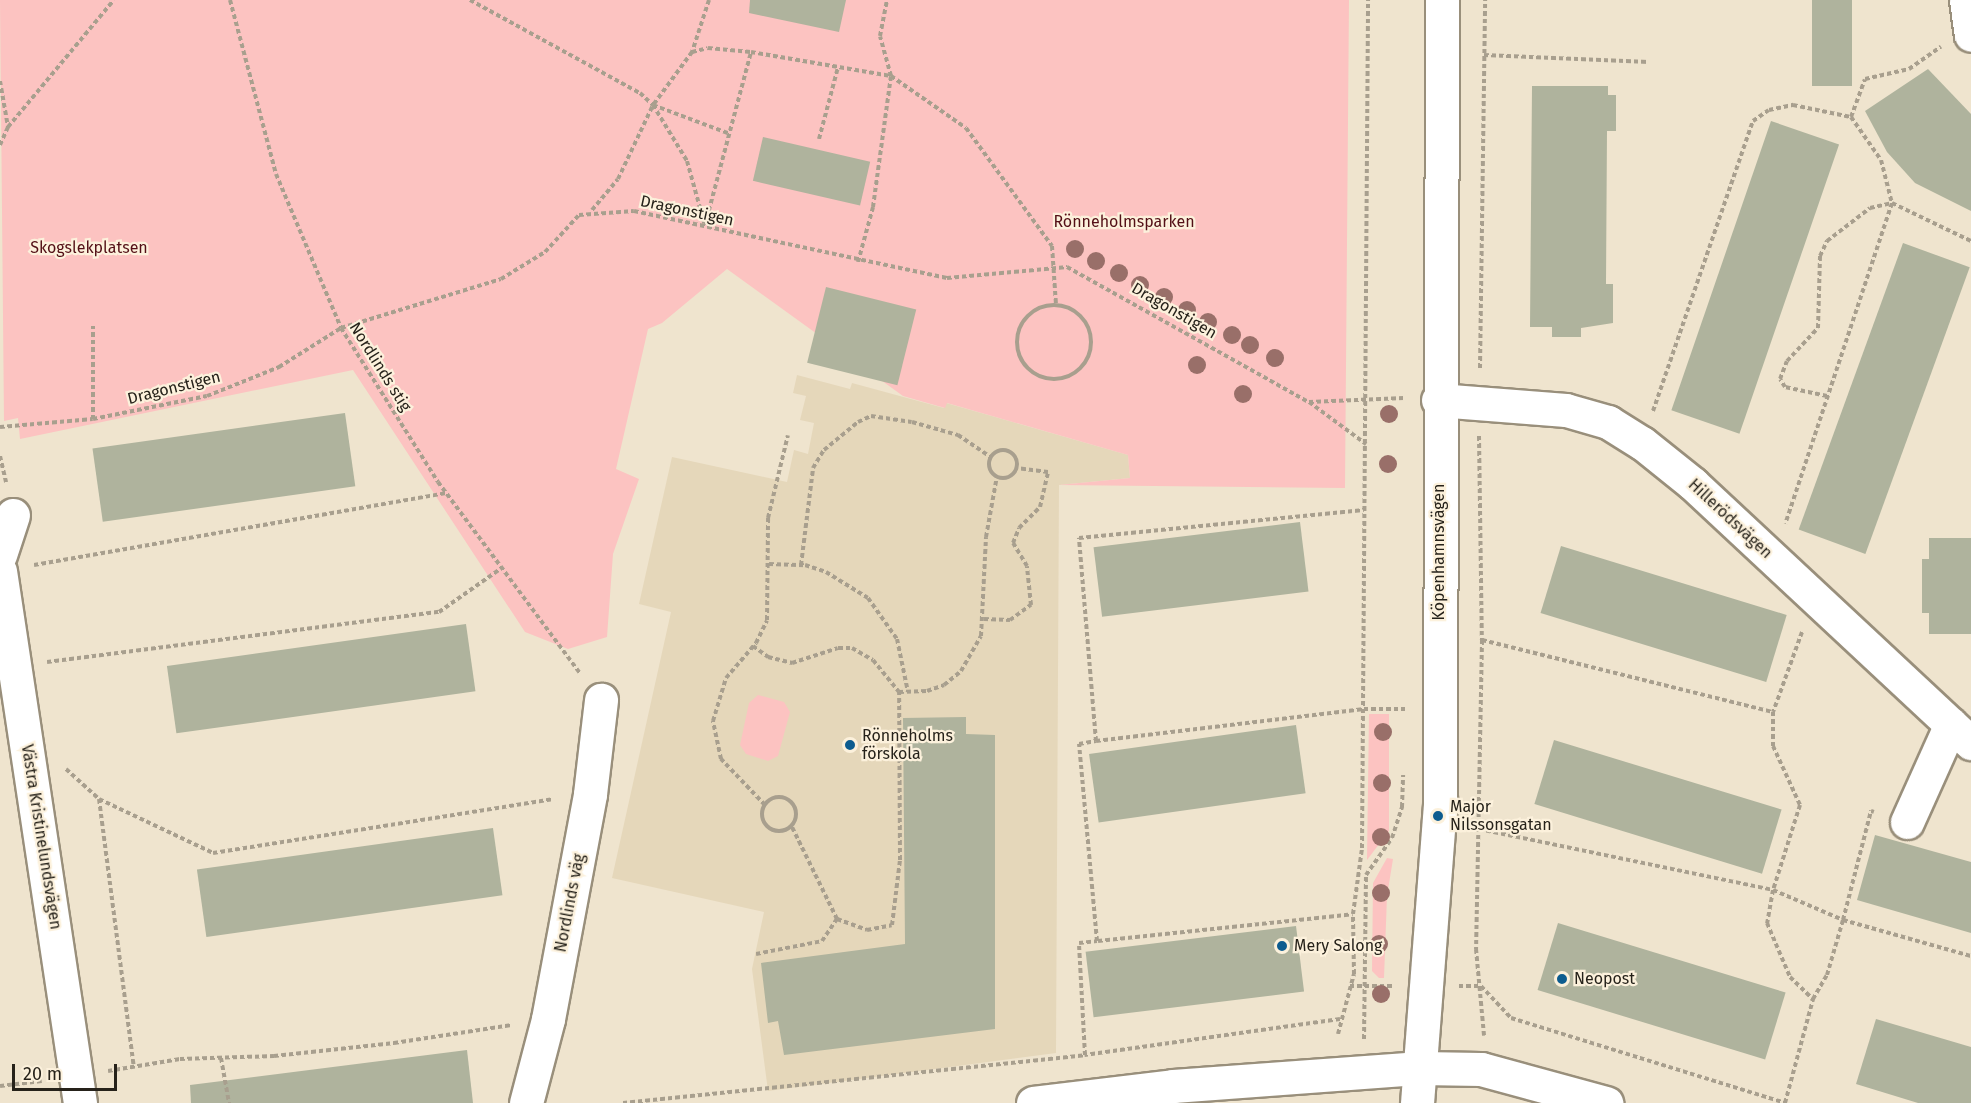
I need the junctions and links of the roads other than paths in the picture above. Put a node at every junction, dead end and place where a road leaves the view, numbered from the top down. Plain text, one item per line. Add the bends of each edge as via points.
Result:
1 (1442, 0) edge
2 (1438, 400) junction
3 (13, 515) road end
4 (0, 555) edge
5 (8, 581) edge
6 (602, 700) road end
7 (1961, 734) edge
8 (1907, 822) road end
9 (1420, 1068) junction
10 (79, 1090) edge
11 (1280, 1092) edge
12 (1173, 1094) edge
13 (1593, 1101) edge
14 (526, 1103) edge
15 (1033, 1103) edge
16 (1417, 1103) edge

1 - 2 street, Köpenhamnsvägen
2 - 7 street, Hillerödsvägen via 1566,410 1608,422 1642,443 1773,558
2 - 9 street, Köpenhamnsvägen via 1440,801
3 - 4 street
5 - 10 street, Västra Kristinelundsvägen
6 - 14 street, Nordlinds väg via 590,794 548,1019
7 - 8 street
9 - 11 street via 1359,1070
9 - 13 street via 1481,1069
9 - 16 street, Köpenhamnsvägen
11 - 12 street
12 - 15 street

